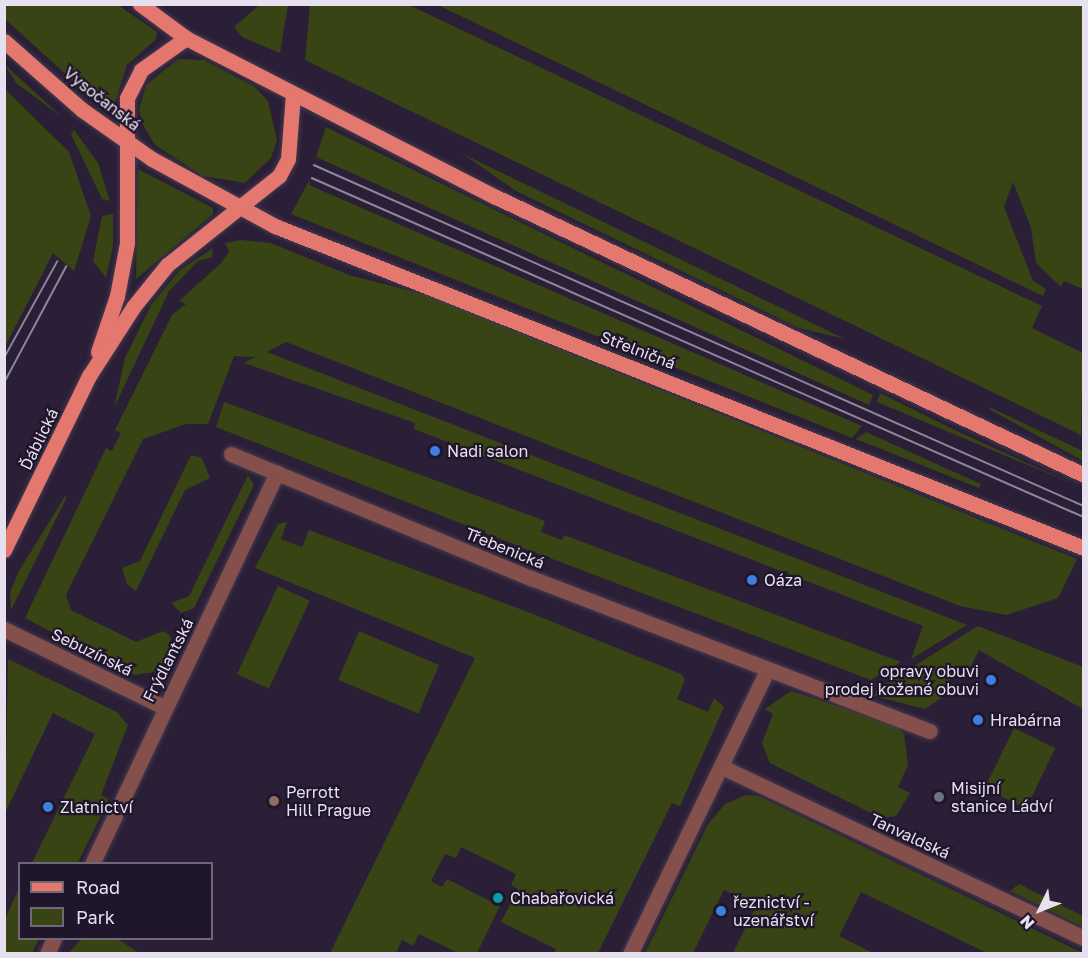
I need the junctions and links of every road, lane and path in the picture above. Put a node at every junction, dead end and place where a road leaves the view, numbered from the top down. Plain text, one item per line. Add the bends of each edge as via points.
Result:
1 (140, 4) edge
2 (186, 38) junction
3 (4, 41) edge
4 (293, 94) junction
5 (124, 140) junction
6 (183, 178) joint
7 (241, 209) junction
8 (89, 376) junction
9 (231, 454) dead end
10 (277, 473) junction
11 (1083, 475) edge
12 (1083, 548) edge
13 (4, 549) edge
14 (4, 629) edge
15 (767, 671) junction
16 (164, 707) junction
17 (930, 731) dead end
18 (722, 767) junction
19 (93, 862) edge
20 (1083, 938) edge
21 (54, 940) edge
22 (47, 954) edge
23 (630, 954) edge

1 - 2 main road
2 - 4 main road
2 - 5 main road via 152,59 133,82
3 - 5 main road, Vysočanská
4 - 7 main road via 288,159 279,176
4 - 11 main road via 496,198
5 - 6 main road, Vysočanská
5 - 8 main road via 127,243 117,296
6 - 7 main road, Střelničná
7 - 8 main road via 167,265
7 - 12 main road, Střelničná
8 - 13 main road, Ďáblická
9 - 10 street, Třebenická
10 - 15 street, Třebenická
10 - 16 street, Frýdlantská
14 - 16 street, Sebuzínská
15 - 17 street, Třebenická
15 - 18 street
16 - 19 street, Frýdlantská
18 - 20 street, Tanvaldská
18 - 23 street
21 - 22 street

